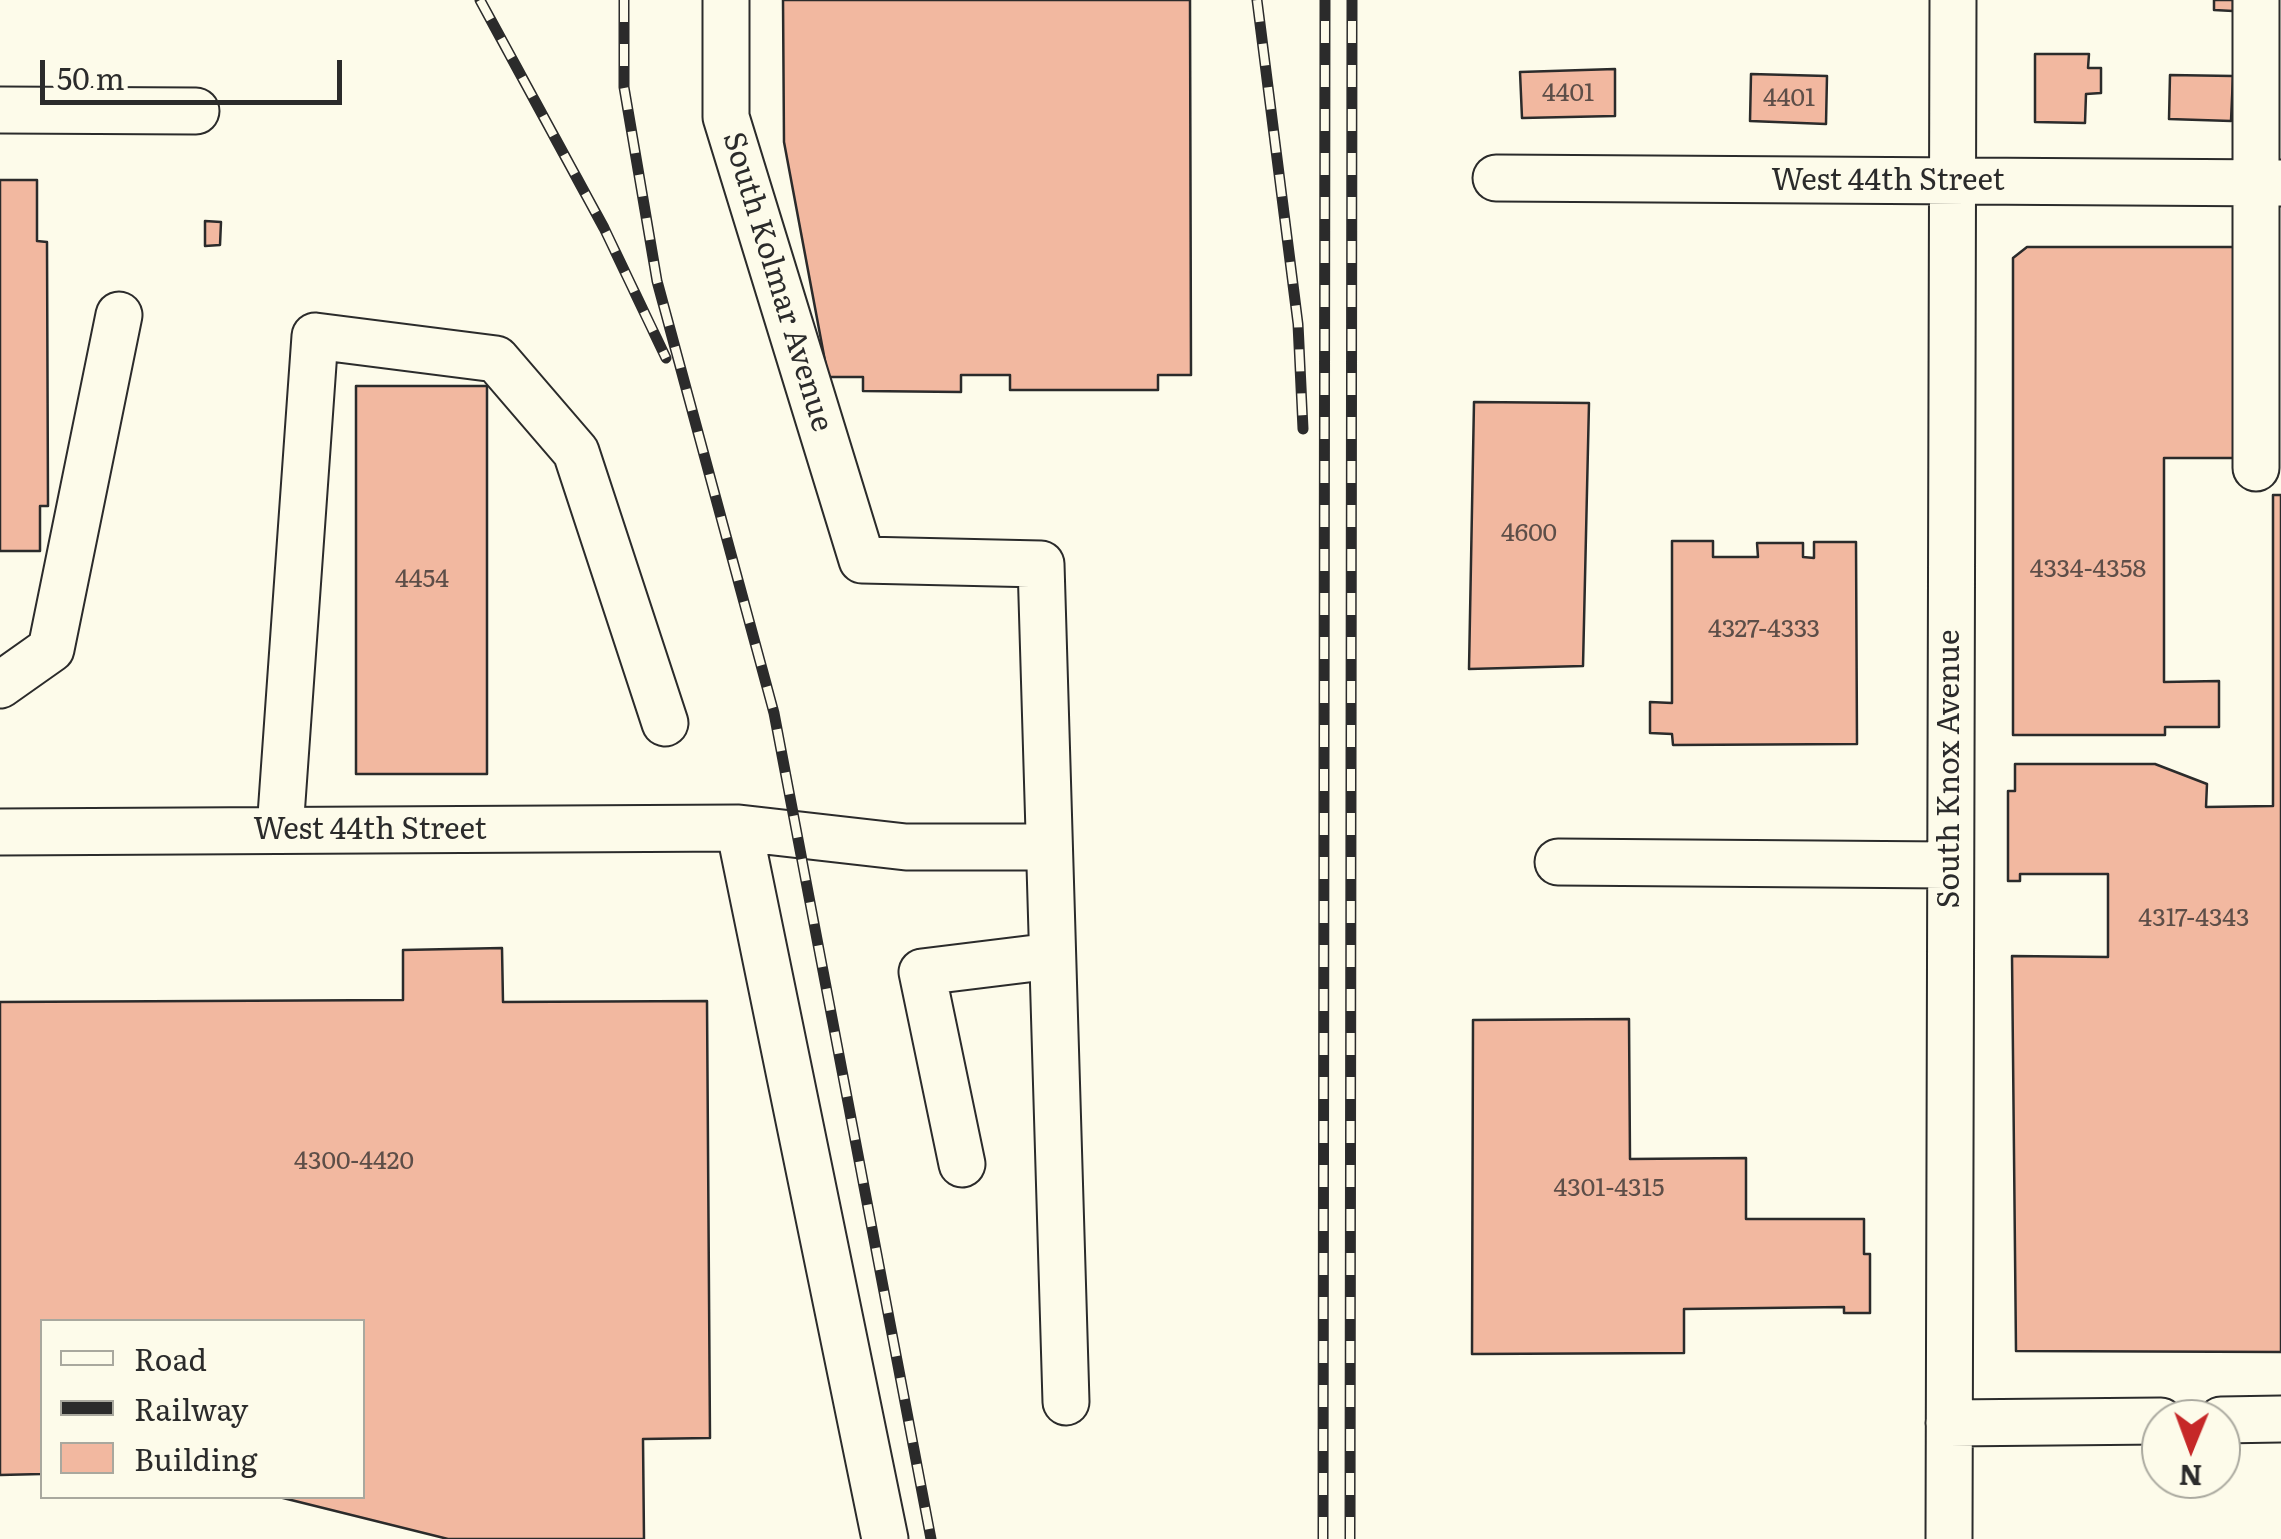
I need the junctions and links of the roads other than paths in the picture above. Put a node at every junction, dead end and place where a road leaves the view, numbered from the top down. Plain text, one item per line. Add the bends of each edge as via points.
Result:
1 (726, 0) edge
2 (1953, 0) edge
3 (2256, 0) edge
4 (0, 110) edge
5 (196, 110) dead end
6 (1496, 178) dead end
7 (1955, 182) junction
8 (2268, 183) edge
9 (119, 315) dead end
10 (2256, 468) dead end
11 (0, 685) edge
12 (665, 723) dead end
13 (740, 828) junction
14 (280, 830) junction
15 (0, 832) edge
16 (1049, 847) junction
17 (1558, 862) dead end
18 (1948, 865) junction
19 (1052, 956) junction
20 (962, 1164) dead end
21 (1066, 1402) dead end
22 (2241, 1420) edge
23 (2281, 1420) edge
24 (2141, 1421) edge
25 (1949, 1423) junction
26 (884, 1539) edge
27 (1949, 1539) edge

1 - 16 street, South Kolmar Avenue via 726,117 862,560 1041,564
2 - 7 street, South Knox Avenue
3 - 8 street
4 - 5 street
6 - 7 street, West 44th Street
7 - 8 street, West 44th Street
7 - 18 street, South Knox Avenue
8 - 10 street
9 - 11 street via 51,649
12 - 14 street via 576,452 496,359 315,336
13 - 14 street, West 44th Street
13 - 16 street, West 44th Street via 906,847
13 - 26 street
14 - 15 street, West 44th Street
16 - 19 street
17 - 18 street
18 - 25 street, South Knox Avenue
19 - 20 street via 922,972
19 - 21 street
22 - 23 street
24 - 25 street
25 - 27 street, South Knox Avenue

